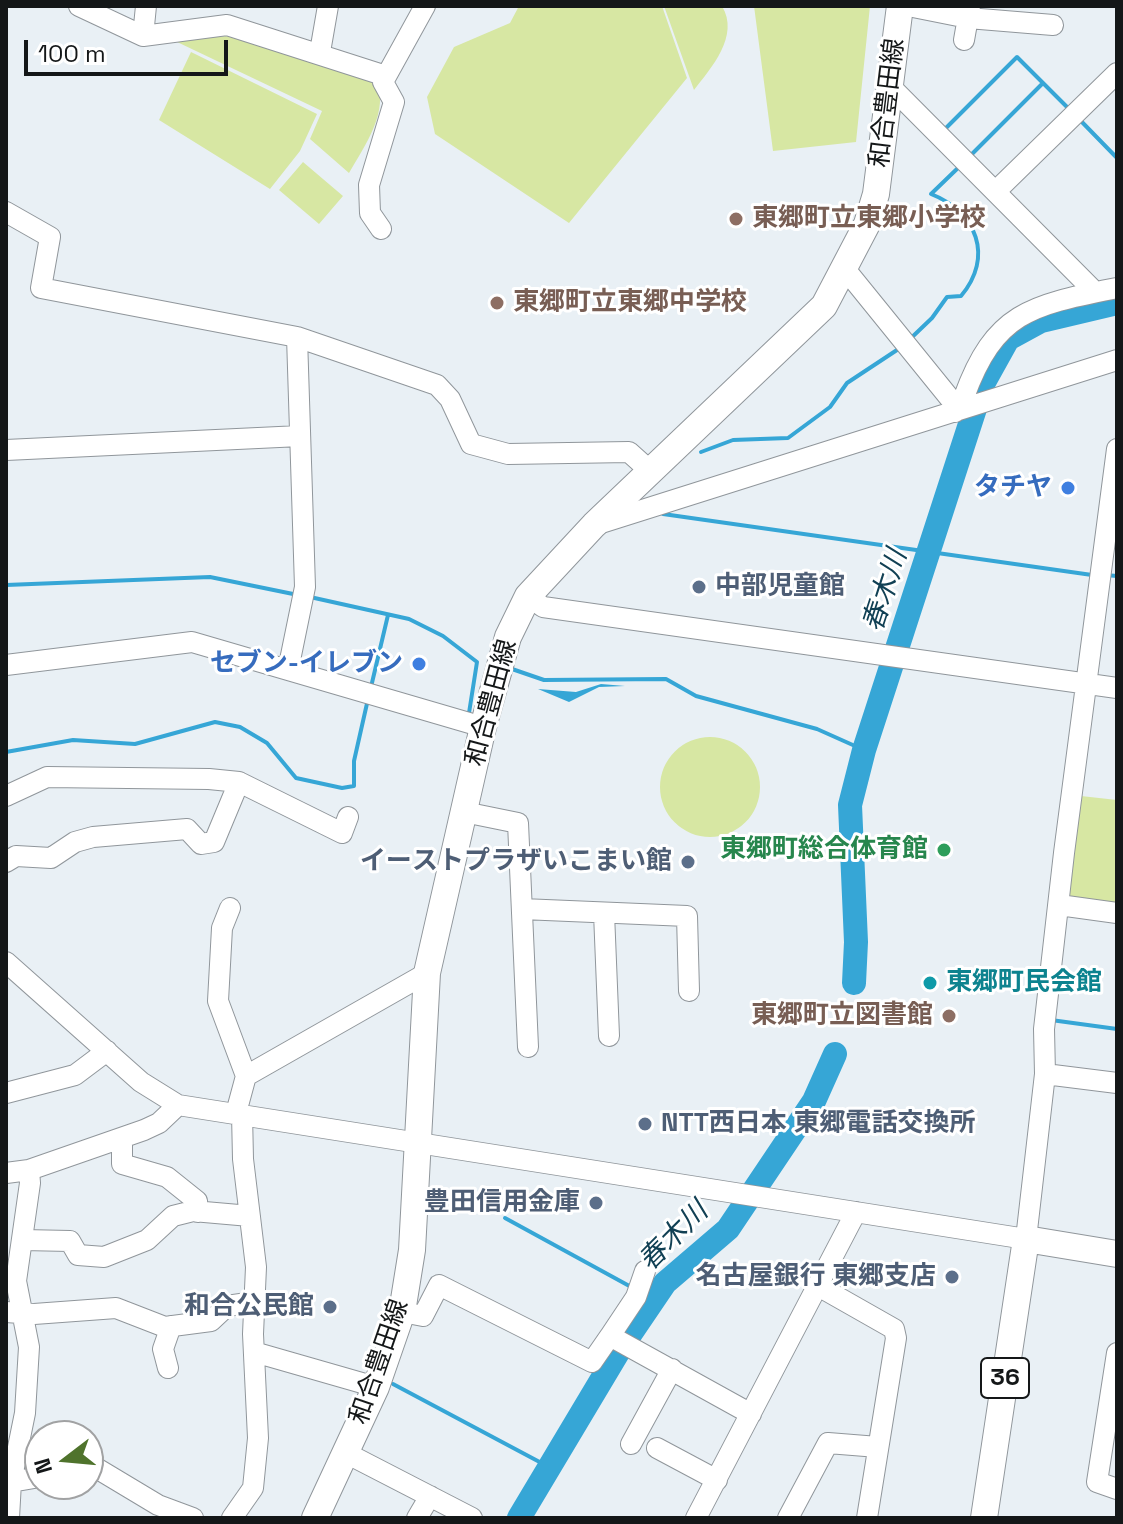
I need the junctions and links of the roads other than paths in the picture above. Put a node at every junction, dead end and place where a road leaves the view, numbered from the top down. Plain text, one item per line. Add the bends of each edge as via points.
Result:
1 (79, 6) edge
2 (146, 6) edge
3 (328, 6) edge
4 (425, 6) edge
5 (900, 6) edge
6 (908, 6) edge
7 (969, 12) edge
8 (229, 16) edge
9 (1053, 25) dead end
10 (143, 36) junction
11 (964, 40) dead end
12 (320, 52) junction
13 (1117, 73) edge
14 (386, 76) junction
15 (890, 86) junction
16 (996, 191) junction
17 (6, 212) edge
18 (381, 229) dead end
19 (845, 269) junction
20 (1117, 288) edge
21 (1095, 292) junction
22 (297, 337) junction
23 (1117, 360) edge
24 (959, 407) junction
25 (300, 436) junction
26 (6, 450) edge
27 (1116, 459) edge
28 (649, 470) junction
29 (594, 525) junction
30 (528, 596) junction
31 (6, 665) edge
32 (288, 670) junction
33 (1086, 684) junction
34 (1117, 688) edge
35 (483, 727) junction
36 (239, 782) junction
37 (6, 796) edge
38 (464, 812) junction
39 (348, 817) dead end
40 (6, 862) edge
41 (1059, 905) junction
42 (230, 908) dead end
43 (522, 909) junction
44 (604, 913) junction
45 (1117, 913) edge
46 (6, 962) edge
47 (427, 973) junction
48 (689, 991) dead end
49 (609, 1036) dead end
50 (528, 1047) dead end
51 (107, 1051) junction
52 (1045, 1074) junction
53 (246, 1076) junction
54 (1117, 1083) edge
55 (6, 1093) edge
56 (178, 1105) junction
57 (239, 1114) junction
58 (122, 1138) junction
59 (415, 1142) junction
60 (29, 1170) junction
61 (6, 1173) edge
62 (198, 1212) junction
63 (856, 1212) junction
64 (250, 1216) junction
65 (1026, 1239) junction
66 (23, 1240) junction
67 (1117, 1254) edge
68 (645, 1271) dead end
69 (820, 1287) junction
70 (254, 1302) junction
71 (15, 1312) edge
72 (402, 1312) junction
73 (171, 1326) junction
74 (610, 1336) junction
75 (254, 1352) junction
76 (1117, 1353) edge
77 (168, 1368) dead end
78 (672, 1369) junction
79 (376, 1387) junction
80 (751, 1414) junction
81 (631, 1444) dead end
82 (878, 1447) junction
83 (657, 1448) dead end
84 (346, 1453) junction
85 (11, 1458) edge
86 (104, 1473) edge
87 (717, 1480) junction
88 (9, 1487) edge
89 (1117, 1489) edge
90 (430, 1496) junction
91 (9, 1518) edge
92 (193, 1518) edge
93 (232, 1518) edge
94 (315, 1518) edge
95 (417, 1518) edge
96 (472, 1518) edge
97 (696, 1518) edge
98 (788, 1518) edge
99 (867, 1518) edge
100 (984, 1518) edge

1 - 10 street
2 - 10 street
3 - 12 street
4 - 14 street
5 - 15 main road, 和合豊田線
6 - 7 street
7 - 9 street
7 - 11 street
8 - 10 street
8 - 12 street
12 - 14 street
13 - 16 street
14 - 18 street via 386,92 394,102 369,185 370,213
15 - 16 street
15 - 19 main road, 和合豊田線 via 876,194
16 - 21 street
17 - 22 street via 50,237 41,288
19 - 24 street
19 - 28 main road, 和合豊田線 via 816,315
20 - 21 street
21 - 24 street via 1033,310 1004,326 983,352
22 - 25 street
22 - 28 street via 437,385 450,399 471,444 508,454 629,452
23 - 24 street
24 - 29 street
25 - 26 street
25 - 32 street via 305,587
27 - 33 street
28 - 29 main road, 和合豊田線
29 - 30 main road, 和合豊田線
30 - 33 street via 543,607
30 - 35 main road, 和合豊田線 via 508,637
31 - 32 street via 192,642
32 - 35 street
33 - 34 street
33 - 41 street
35 - 38 main road, 和合豊田線
36 - 37 street via 47,777
36 - 39 street via 342,833
36 - 40 street via 214,842 201,844 187,829 133,831 75,842 51,858 16,856
38 - 43 street via 518,823
38 - 47 main road, 和合豊田線
41 - 45 street
41 - 52 street via 1044,1029
42 - 53 street via 222,928 218,1001
43 - 44 street
43 - 50 street
44 - 48 street via 687,916
44 - 49 street
46 - 51 street
47 - 53 street
47 - 59 main road, 和合豊田線
51 - 55 street via 75,1075
51 - 56 street via 141,1082
52 - 54 street
52 - 65 street
53 - 57 street
56 - 57 street
56 - 58 street via 159,1123
57 - 59 street
57 - 64 street
58 - 60 street
58 - 62 street via 122,1164 167,1177 197,1201
59 - 63 street
59 - 72 main road, 和合豊田線 via 412,1250
60 - 61 street
60 - 66 street
62 - 64 street
62 - 66 street via 173,1216 147,1240 104,1257 78,1255 70,1241
63 - 65 street
63 - 69 street
64 - 70 street
65 - 67 main road
65 - 100 main road, 36
66 - 71 street
68 - 74 street via 636,1297
69 - 80 street
69 - 82 street via 894,1329
70 - 73 street via 227,1306 211,1321
70 - 75 street
71 - 73 street via 116,1308
71 - 85 street via 29,1360 25,1413
72 - 74 street via 423,1316 439,1285 592,1362
72 - 79 main road, 和合豊田線
73 - 77 street via 163,1349
74 - 78 street
75 - 79 street
75 - 93 street via 257,1465 253,1488
76 - 89 street via 1097,1482
78 - 80 street
78 - 81 street
79 - 84 main road, 和合豊田線
80 - 87 street
82 - 98 street via 828,1443
82 - 99 street
83 - 87 street
84 - 90 street
84 - 94 main road, 和合豊田線
85 - 88 street
86 - 92 street via 158,1505
87 - 97 street
88 - 91 street
90 - 95 street
90 - 96 street

